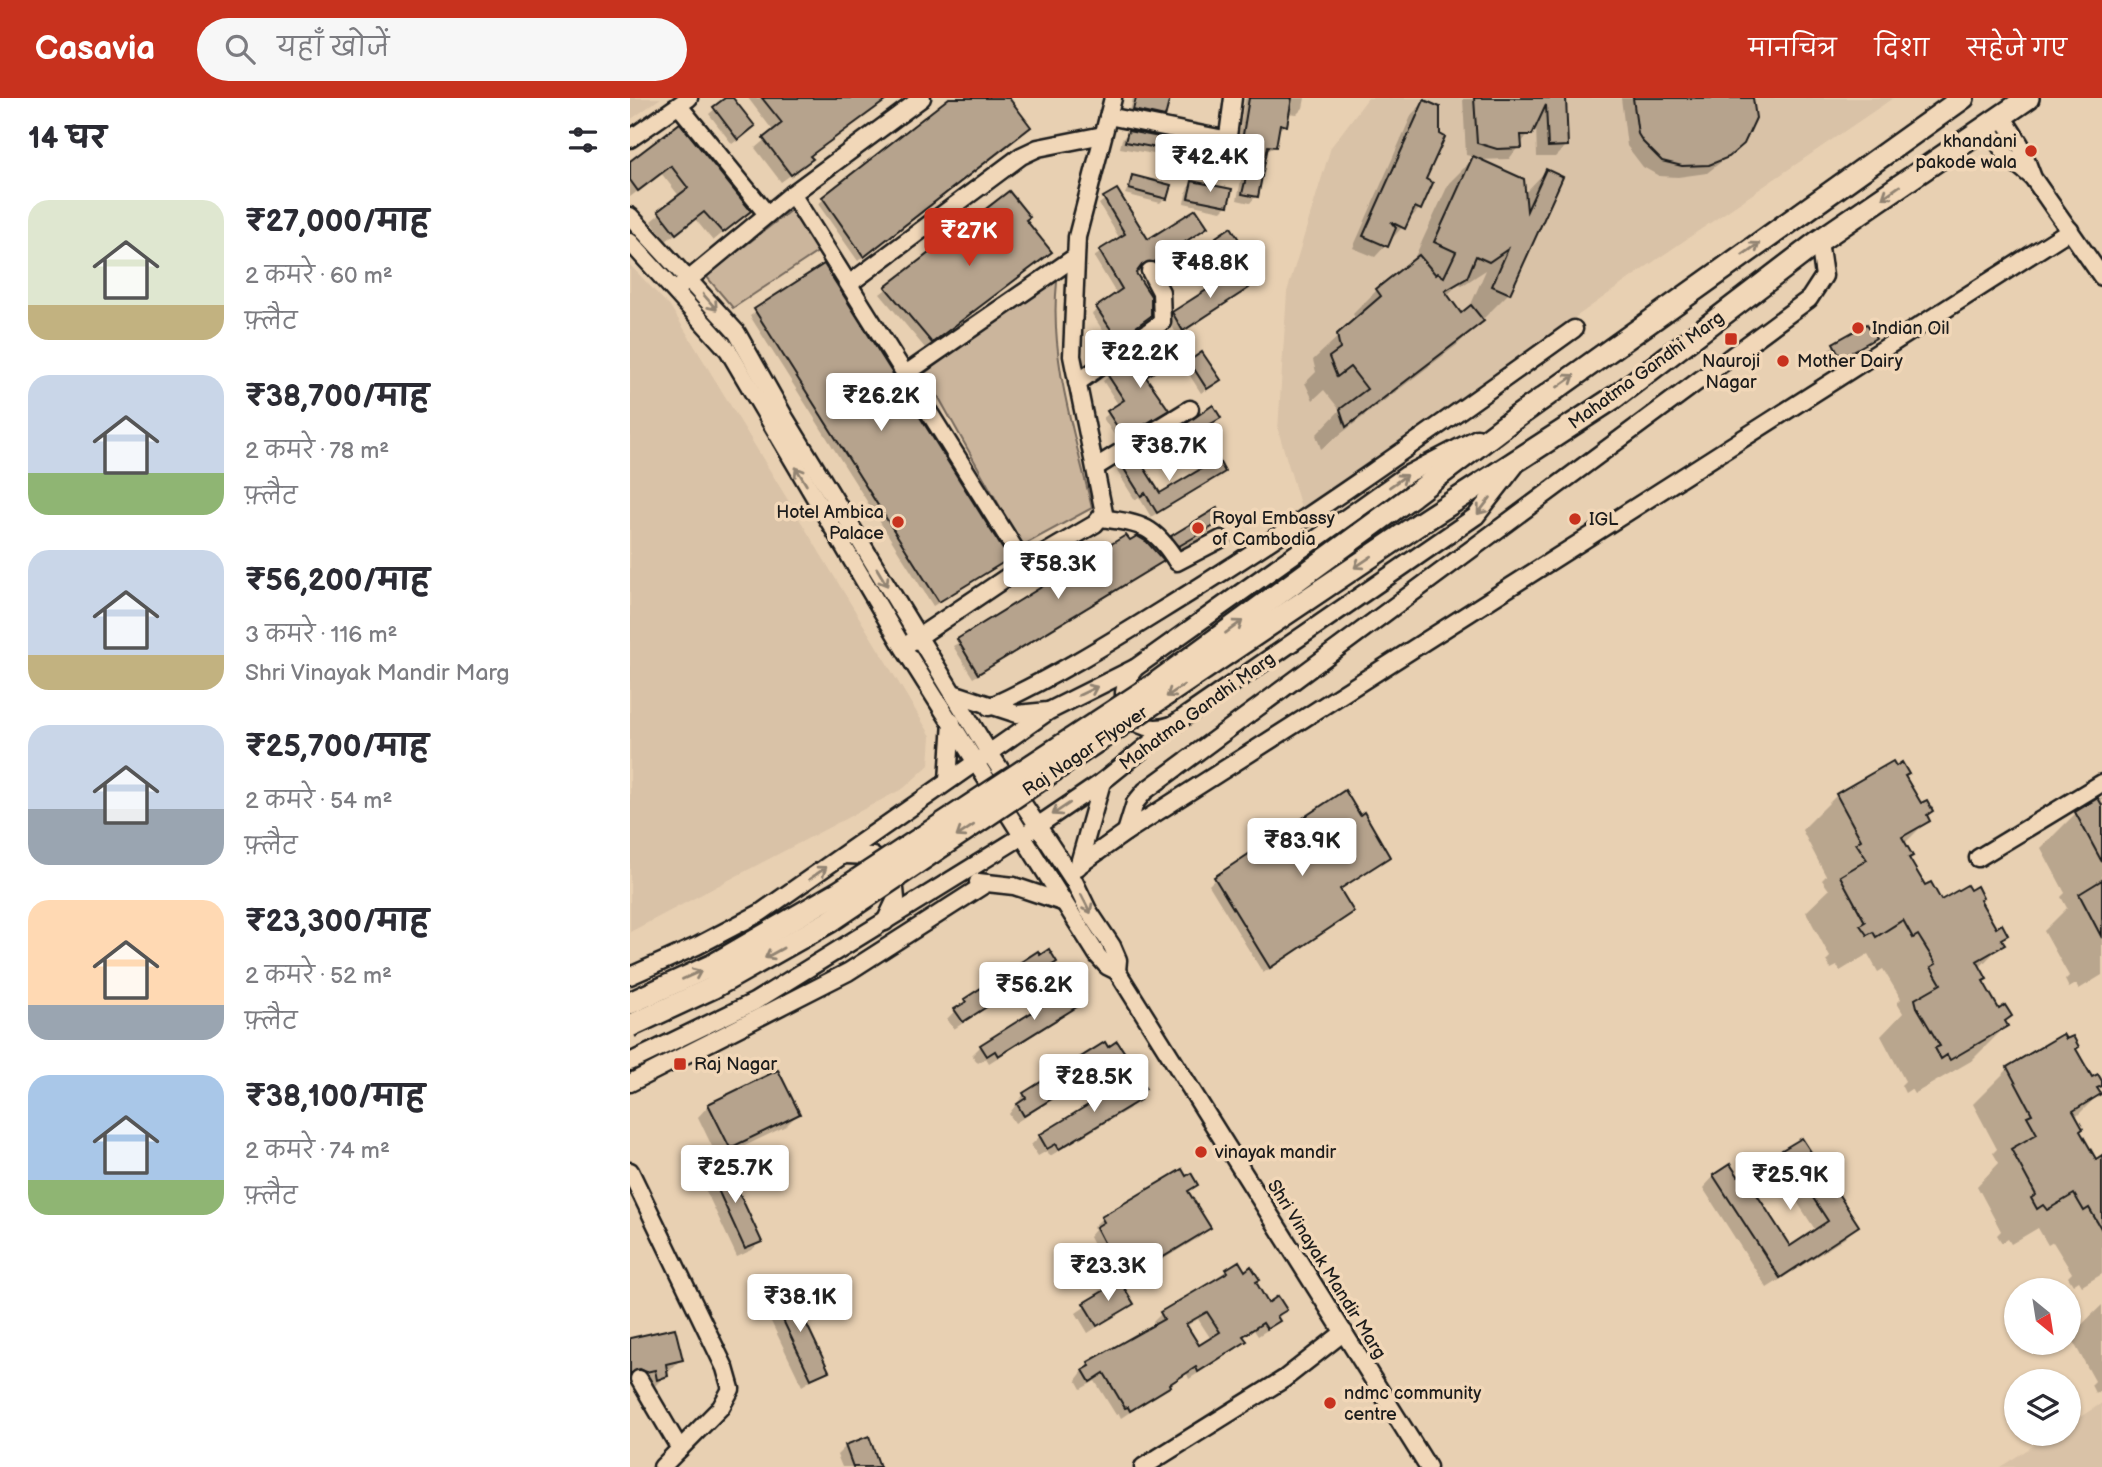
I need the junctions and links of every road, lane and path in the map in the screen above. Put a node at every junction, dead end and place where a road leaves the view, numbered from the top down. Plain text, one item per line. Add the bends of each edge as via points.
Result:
1 (922, 98) edge
2 (1113, 98) edge
3 (1233, 98) edge
4 (2028, 98) edge
5 (1960, 99) edge
6 (684, 102) edge
7 (1108, 116) junction
8 (1995, 121) junction
9 (1102, 135) junction
10 (630, 139) edge
11 (792, 194) junction
12 (767, 214) junction
13 (630, 216) edge
14 (2070, 230) junction
15 (1819, 242) junction
16 (630, 243) edge
17 (1074, 257) junction
18 (2097, 259) edge
19 (1150, 271) dead end
20 (2102, 277) edge
21 (689, 278) junction
22 (849, 284) junction
23 (675, 291) junction
24 (1574, 329) dead end
25 (907, 373) junction
26 (1077, 383) junction
27 (1190, 409) dead end
28 (1511, 421) junction
29 (1526, 452) junction
30 (1096, 467) junction
31 (1101, 518) junction
32 (1221, 539) dead end
33 (1025, 565) junction
34 (1224, 572) junction
35 (1237, 596) junction
36 (918, 636) junction
37 (903, 647) junction
38 (1135, 668) junction
39 (956, 694) junction
40 (989, 706) junction
41 (1049, 711) junction
42 (952, 722) junction
43 (1174, 724) junction
44 (989, 753) junction
45 (975, 763) junction
46 (948, 780) junction
47 (1102, 782) junction
48 (2102, 783) edge
49 (1038, 825) junction
50 (1126, 832) junction
51 (1024, 835) junction
52 (844, 855) junction
53 (1978, 858) dead end
54 (1076, 873) junction
55 (954, 880) junction
56 (987, 883) junction
57 (1062, 902) junction
58 (884, 923) junction
59 (1117, 971) junction
60 (630, 976) edge
61 (630, 1003) edge
62 (630, 1026) edge
63 (630, 1062) edge
64 (630, 1083) edge
65 (630, 1171) edge
66 (1344, 1332) junction
67 (639, 1379) dead end
68 (680, 1449) junction
69 (662, 1467) edge
70 (1143, 1467) edge
71 (1428, 1467) edge

1 - 11 street
2 - 7 street
3 - 7 street via 1224,139
4 - 8 main road, Mahatma Gandhi Marg
28 -> 5 main road, Mahatma Gandhi Marg
6 - 10 street
6 - 12 street
7 - 9 street
8 - 14 street via 2021,144 2033,178
8 -> 15 main road, Mahatma Gandhi Marg
9 - 17 street
9 - 22 street via 1021,156
11 - 12 street
11 - 22 street
12 - 21 street
13 - 21 street
14 - 18 street
14 - 50 street
15 - 29 main road, Mahatma Gandhi Marg via 1615,397
15 - 50 street via 1824,276 1809,299 1145,791 1135,803
16 - 23 street
17 - 25 street
17 - 26 street via 1072,355
18 - 20 street
19 - 26 street via 1161,292 1162,322
21 - 23 street
21 -> 36 street via 737,333
22 - 25 street
37 -> 23 street via 728,350
24 - 34 street via 1361,482
25 - 33 street
26 - 30 street
27 - 30 street
35 -> 28 street via 1406,475
61 -> 28 main road, Raj Nagar Flyover, bridge via 713,965 839,892 1155,684
29 -> 43 street, Mahatma Gandhi Marg via 1476,516
29 -> 62 main road, Raj Nagar Flyover, bridge via 829,922 712,988
30 - 31 street via 1104,508
31 - 32 street via 1143,524 1154,531 1177,562
31 - 33 street
33 - 36 street
34 - 35 street
34 - 40 street via 1065,670
35 - 38 street
36 - 37 street
36 - 39 street
37 - 42 street
41 -> 38 street
38 - 43 street via 1122,694 1133,720 1160,729
39 - 40 street
39 - 44 street
40 - 41 street via 1017,714
41 - 44 street
42 - 45 street
42 - 46 street
43 - 47 street, Mahatma Gandhi Marg
44 - 45 street
44 - 49 street
45 - 46 street
45 - 51 street
46 - 52 street
47 -> 49 street, Mahatma Gandhi Marg
47 - 54 street
48 - 53 street
49 - 51 street, Mahatma Gandhi Marg
49 - 54 street
50 - 54 street
51 - 55 street, Mahatma Gandhi Marg
51 - 57 street
52 - 58 street via 873,856 894,878 895,899
60 -> 52 street via 760,913
54 -> 59 street, Shri Vinayak Mandir Marg via 1088,910 1118,960
55 - 56 street
55 - 58 street, Mahatma Gandhi Marg
56 - 57 street via 1014,886
56 - 64 street via 849,972
57 - 59 street via 1098,956
58 - 63 street, Mahatma Gandhi Marg via 754,1002
59 - 66 street, Shri Vinayak Mandir Marg
65 - 68 street via 731,1389 721,1407
66 - 70 street via 1284,1379
66 - 71 street, Shri Vinayak Mandir Marg
67 - 68 street
68 - 69 street

